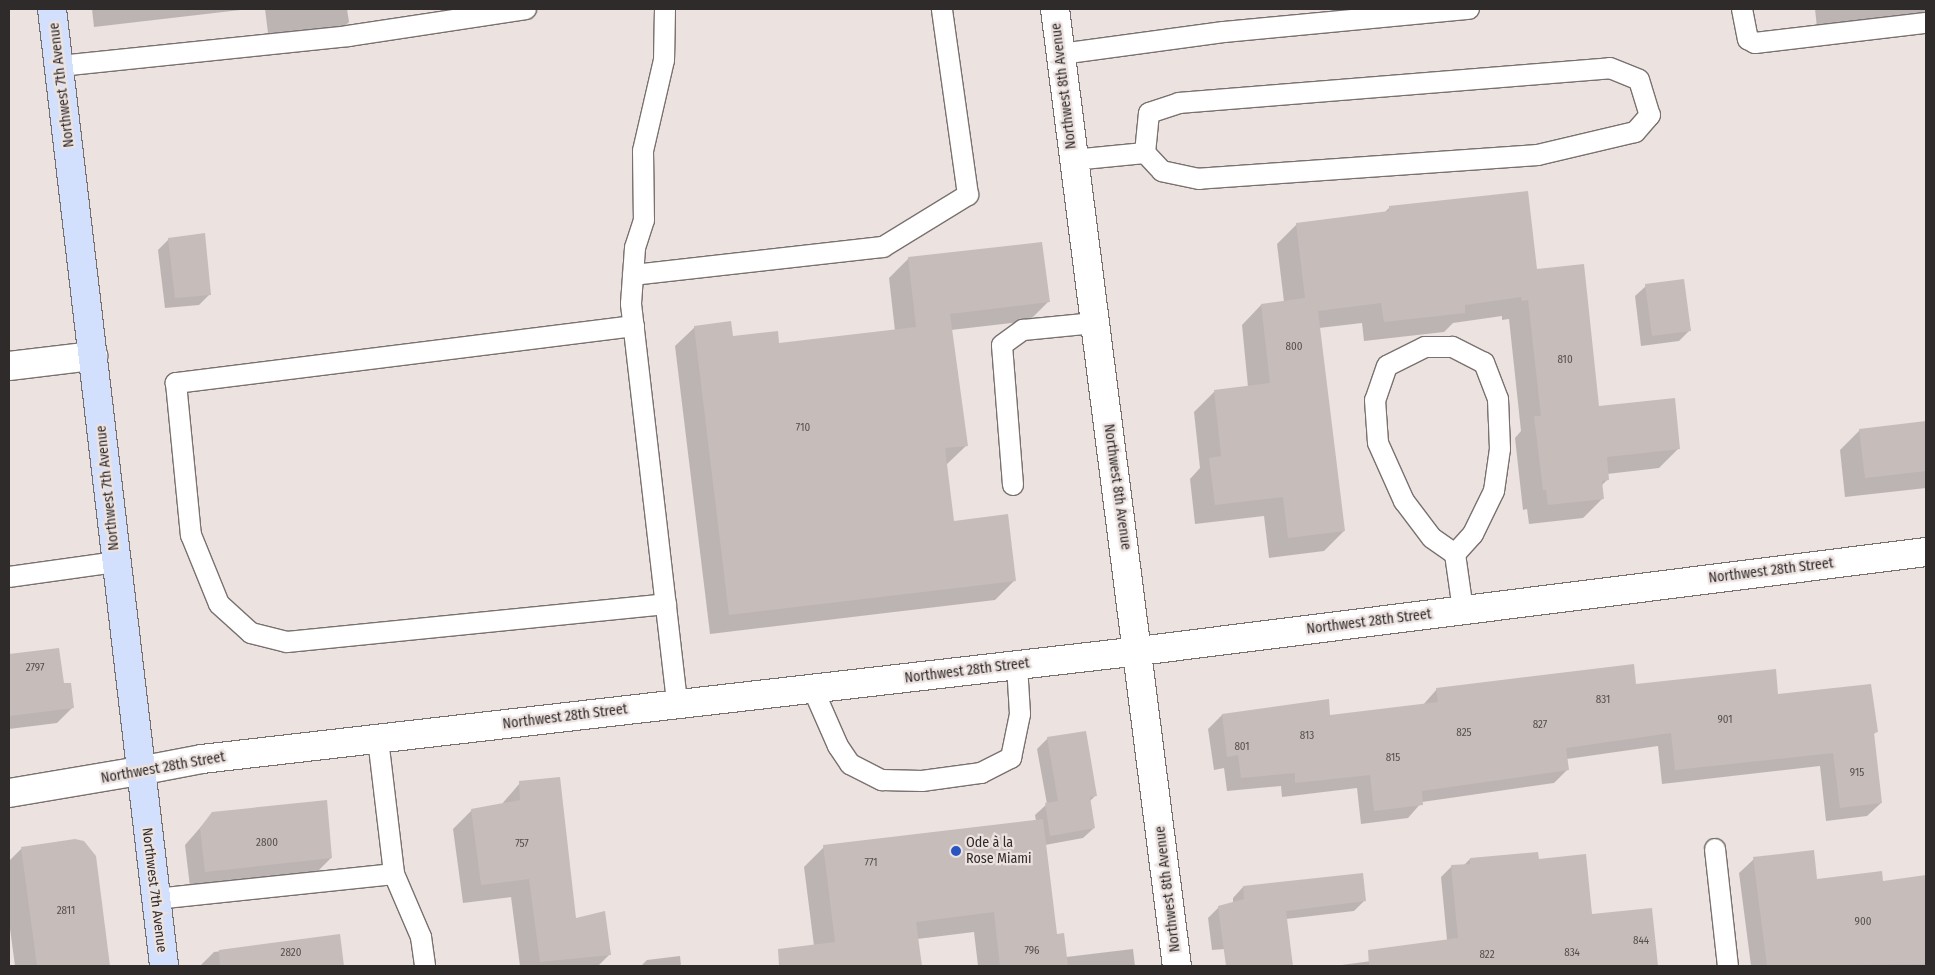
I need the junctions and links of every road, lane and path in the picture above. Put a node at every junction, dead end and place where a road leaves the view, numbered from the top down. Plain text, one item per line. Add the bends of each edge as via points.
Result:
1 (52, 9) edge
2 (526, 9) edge
3 (665, 9) edge
4 (942, 9) edge
5 (1055, 9) edge
6 (1469, 9) edge
7 (1742, 9) edge
8 (490, 12) edge
9 (1926, 23) edge
10 (1061, 54) junction
11 (60, 66) junction
12 (1145, 154) junction
13 (1073, 160) junction
14 (633, 275) junction
15 (1095, 323) junction
16 (634, 326) junction
17 (93, 356) junction
18 (9, 366) edge
19 (1013, 486) dead end
20 (1926, 552) edge
21 (1455, 554) junction
22 (116, 562) junction
23 (9, 577) edge
24 (666, 604) junction
25 (1463, 610) junction
26 (1139, 651) junction
27 (1017, 665) junction
28 (813, 688) junction
29 (677, 704) junction
30 (378, 739) junction
31 (140, 771) junction
32 (9, 793) edge
33 (1715, 849) dead end
34 (394, 874) junction
35 (156, 899) junction
36 (164, 966) edge
37 (425, 966) edge
38 (1177, 966) edge
39 (1728, 966) edge

1 - 11 main road, Northwest 7th Avenue
2 - 8 lane
3 - 14 lane via 664,60 643,151 644,220 635,248
4 - 14 lane via 968,195 883,247
5 - 10 street, Northwest 8th Avenue
6 - 10 lane via 1224,32
7 - 9 lane via 1748,39 1755,43
8 - 11 lane via 348,36
10 - 13 street, Northwest 8th Avenue
11 - 17 main road, Northwest 7th Avenue
12 - 12 lane via 1162,171 1199,179 1538,155 1635,132 1650,115 1639,80 1610,68 1592,69 1179,103 1149,113
12 - 13 lane
13 - 15 street, Northwest 8th Avenue
14 - 16 lane via 631,304
15 - 19 lane via 1023,330 1002,345
15 - 26 street, Northwest 8th Avenue
16 - 24 lane
16 - 24 lane via 176,383 191,535 219,604 251,633 287,642
17 - 18 street
17 - 22 main road, Northwest 7th Avenue
20 - 25 street, Northwest 28th Street
21 - 21 lane via 1473,534 1494,491 1500,449 1498,399 1484,363 1452,347 1425,347 1387,366 1375,400 1378,443 1404,501 1432,538
21 - 25 lane
22 - 23 lane
22 - 31 main road, Northwest 7th Avenue
24 - 29 lane
25 - 26 street, Northwest 28th Street
26 - 27 street, Northwest 28th Street
26 - 38 street, Northwest 8th Avenue
27 - 28 street, Northwest 28th Street
27 - 28 lane via 1020,714 1011,758 981,773 922,781 882,780 850,764 838,746
28 - 29 street, Northwest 28th Street
29 - 30 street, Northwest 28th Street
30 - 31 street, Northwest 28th Street via 202,759
30 - 34 lane
31 - 32 street, Northwest 28th Street
31 - 35 main road, Northwest 7th Avenue
33 - 39 lane
34 - 35 lane
34 - 37 lane via 421,937
35 - 36 main road, Northwest 7th Avenue

